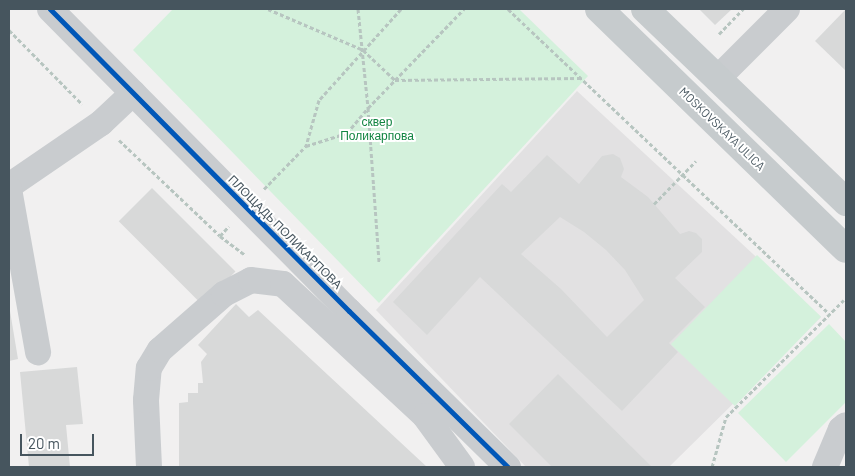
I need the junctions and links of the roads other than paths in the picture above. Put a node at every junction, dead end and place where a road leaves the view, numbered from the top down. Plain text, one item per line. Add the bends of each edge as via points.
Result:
1 (50, 9) edge
2 (599, 9) edge
3 (645, 9) edge
4 (787, 9) edge
5 (718, 79) junction
6 (134, 93) junction
7 (9, 187) edge
8 (846, 202) edge
9 (846, 249) edge
10 (38, 352) dead end
11 (846, 424) edge
12 (149, 467) edge
13 (462, 467) edge
14 (508, 467) edge
15 (824, 467) edge

1 - 6 street, ПЛОЩАДЬ ПОЛИКАРПОВА
2 - 9 main road, MOSKOVSKAYA ULICA
3 - 5 main road
4 - 5 street
5 - 8 main road
6 - 7 street via 101,123
6 - 14 street, ПЛОЩАДЬ ПОЛИКАРПОВА
7 - 10 street
11 - 15 street
12 - 13 street via 146,400 150,368 160,350 217,300 251,280 283,284 425,416

